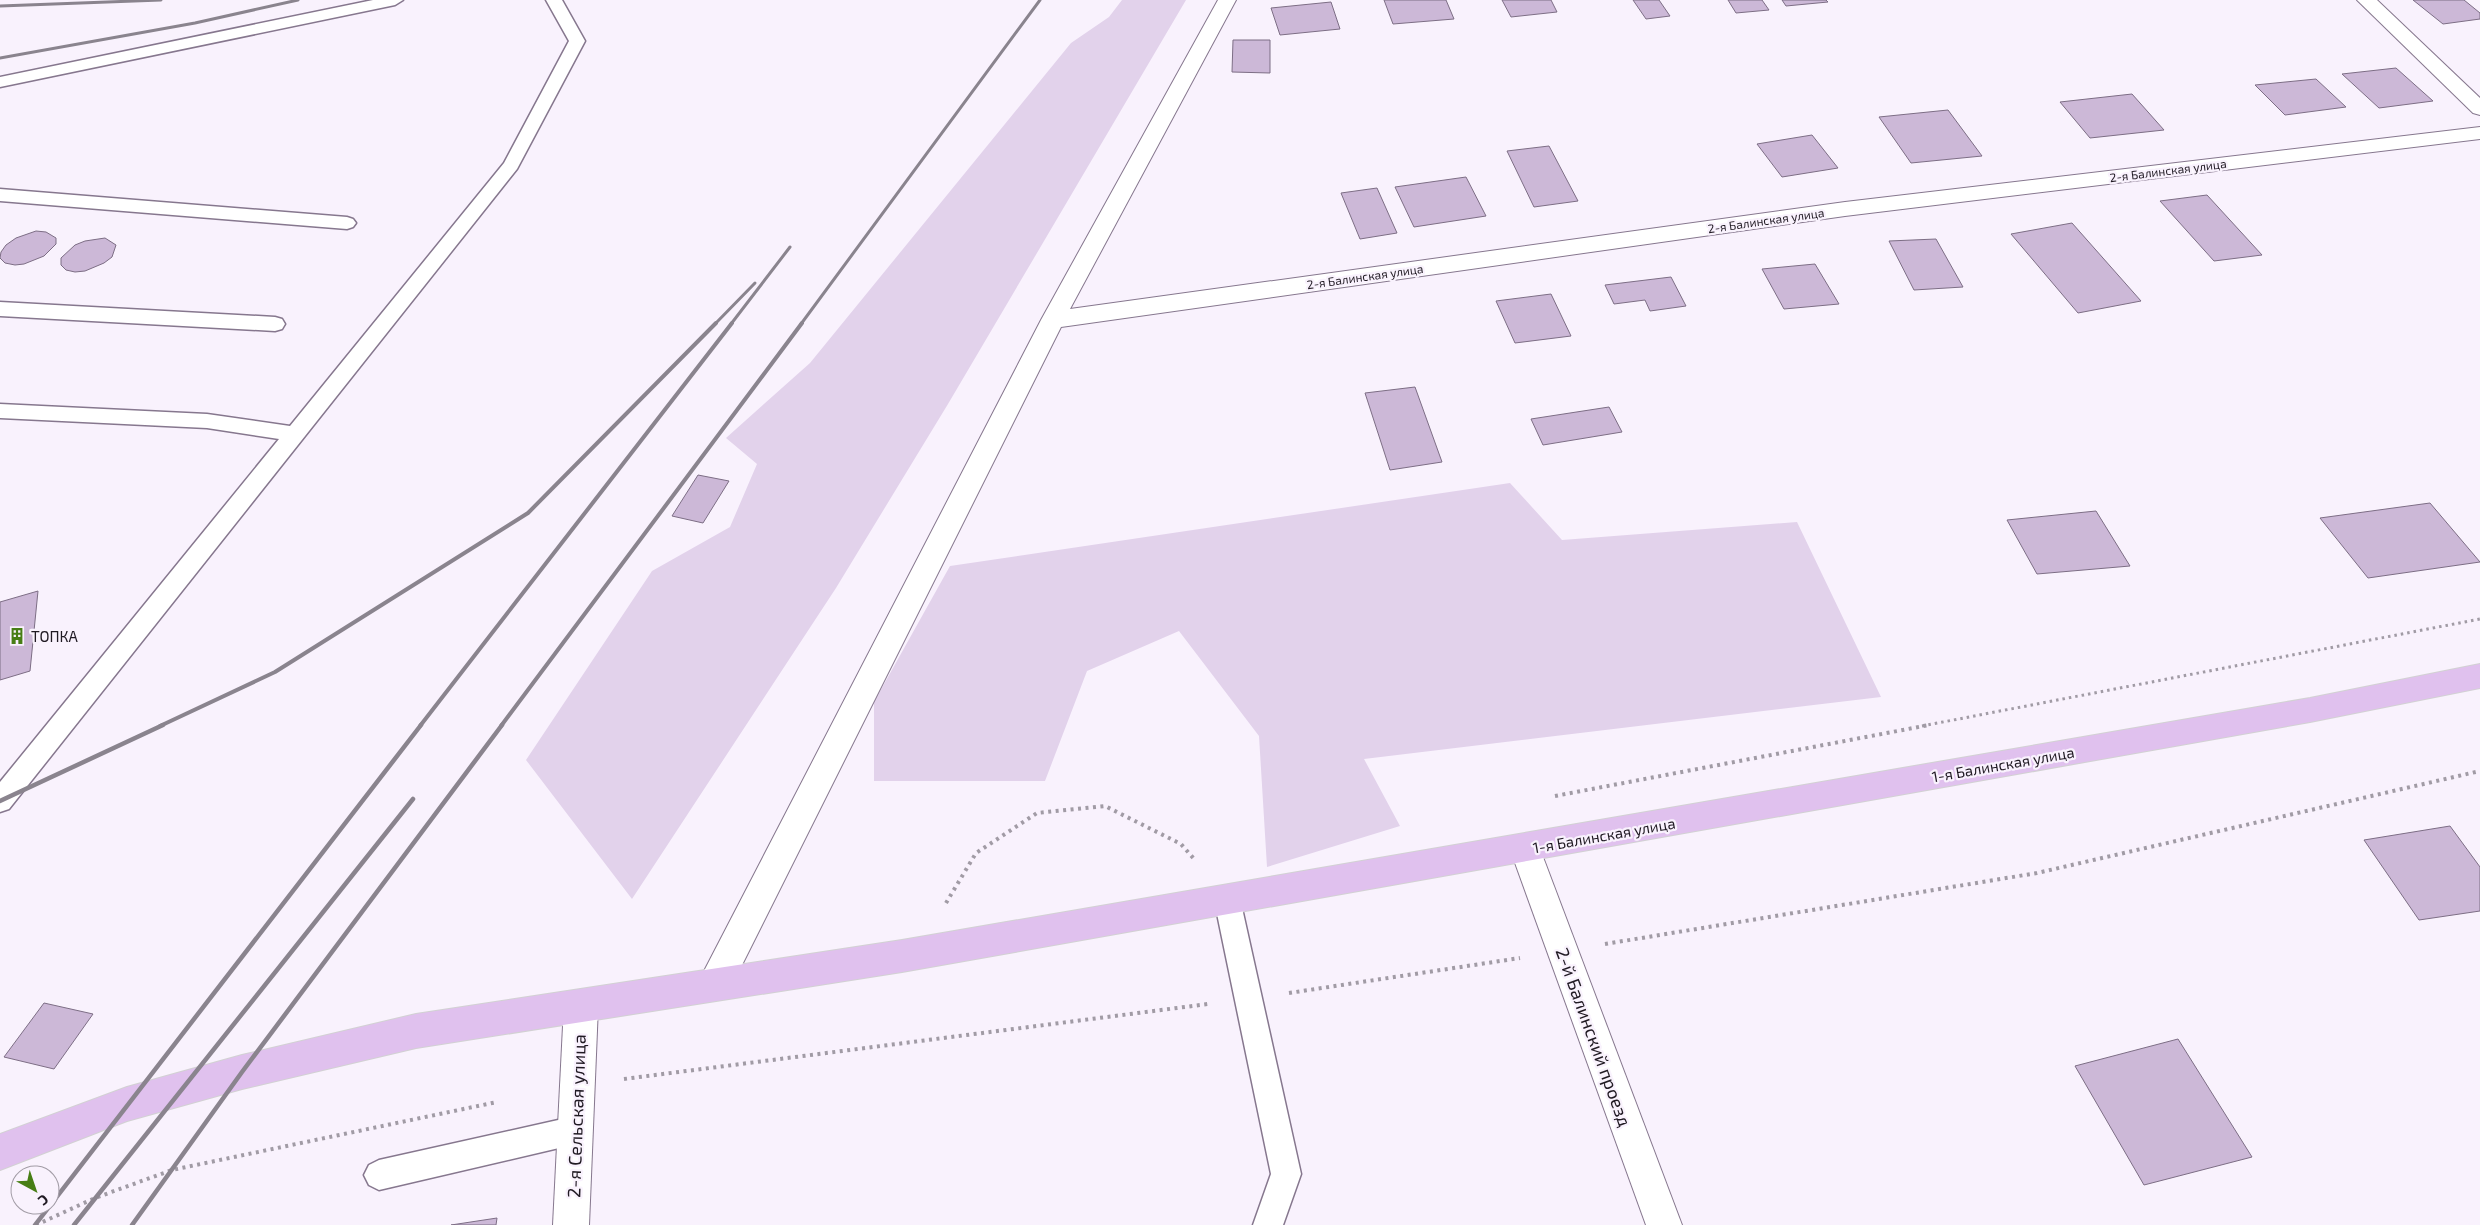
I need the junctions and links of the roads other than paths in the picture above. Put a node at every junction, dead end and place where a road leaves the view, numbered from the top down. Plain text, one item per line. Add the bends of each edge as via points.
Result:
1 (395, 0) edge
2 (554, 0) edge
3 (1227, 0) edge
4 (2366, 0) edge
5 (0, 82) edge
6 (2480, 109) edge
7 (2480, 134) edge
8 (0, 195) edge
9 (347, 223) dead end
10 (0, 309) edge
11 (1053, 320) junction
12 (275, 324) dead end
13 (0, 411) edge
14 (295, 434) junction
15 (2480, 676) edge
16 (0, 801) edge
17 (1525, 849) junction
18 (1227, 899) junction
19 (715, 984) junction
20 (581, 1006) junction
21 (576, 1130) junction
22 (0, 1152) edge
23 (379, 1175) dead end
24 (571, 1225) edge
25 (1268, 1225) edge
26 (1664, 1225) edge

1 - 5 lane
2 - 14 lane via 577,41 511,165
3 - 11 street
4 - 6 street
7 - 11 street, 2-я Балинская улица via 1845,208
8 - 9 lane
10 - 12 lane
11 - 19 street
13 - 14 lane via 207,421
14 - 16 lane
15 - 17 main road, 1-я Балинская улица via 2310,710
17 - 18 main road, 1-я Балинская улица
17 - 26 street, 2-й Балинский проезд
18 - 19 main road, 1-я Балинская улица via 902,956
18 - 25 lane via 1286,1174
19 - 20 main road, 1-я Балинская улица
20 - 21 street, 2-я Сельская улица
20 - 22 main road, 1-я Балинская улица via 416,1031 242,1072 127,1104
21 - 23 lane
21 - 24 street, 2-я Сельская улица

